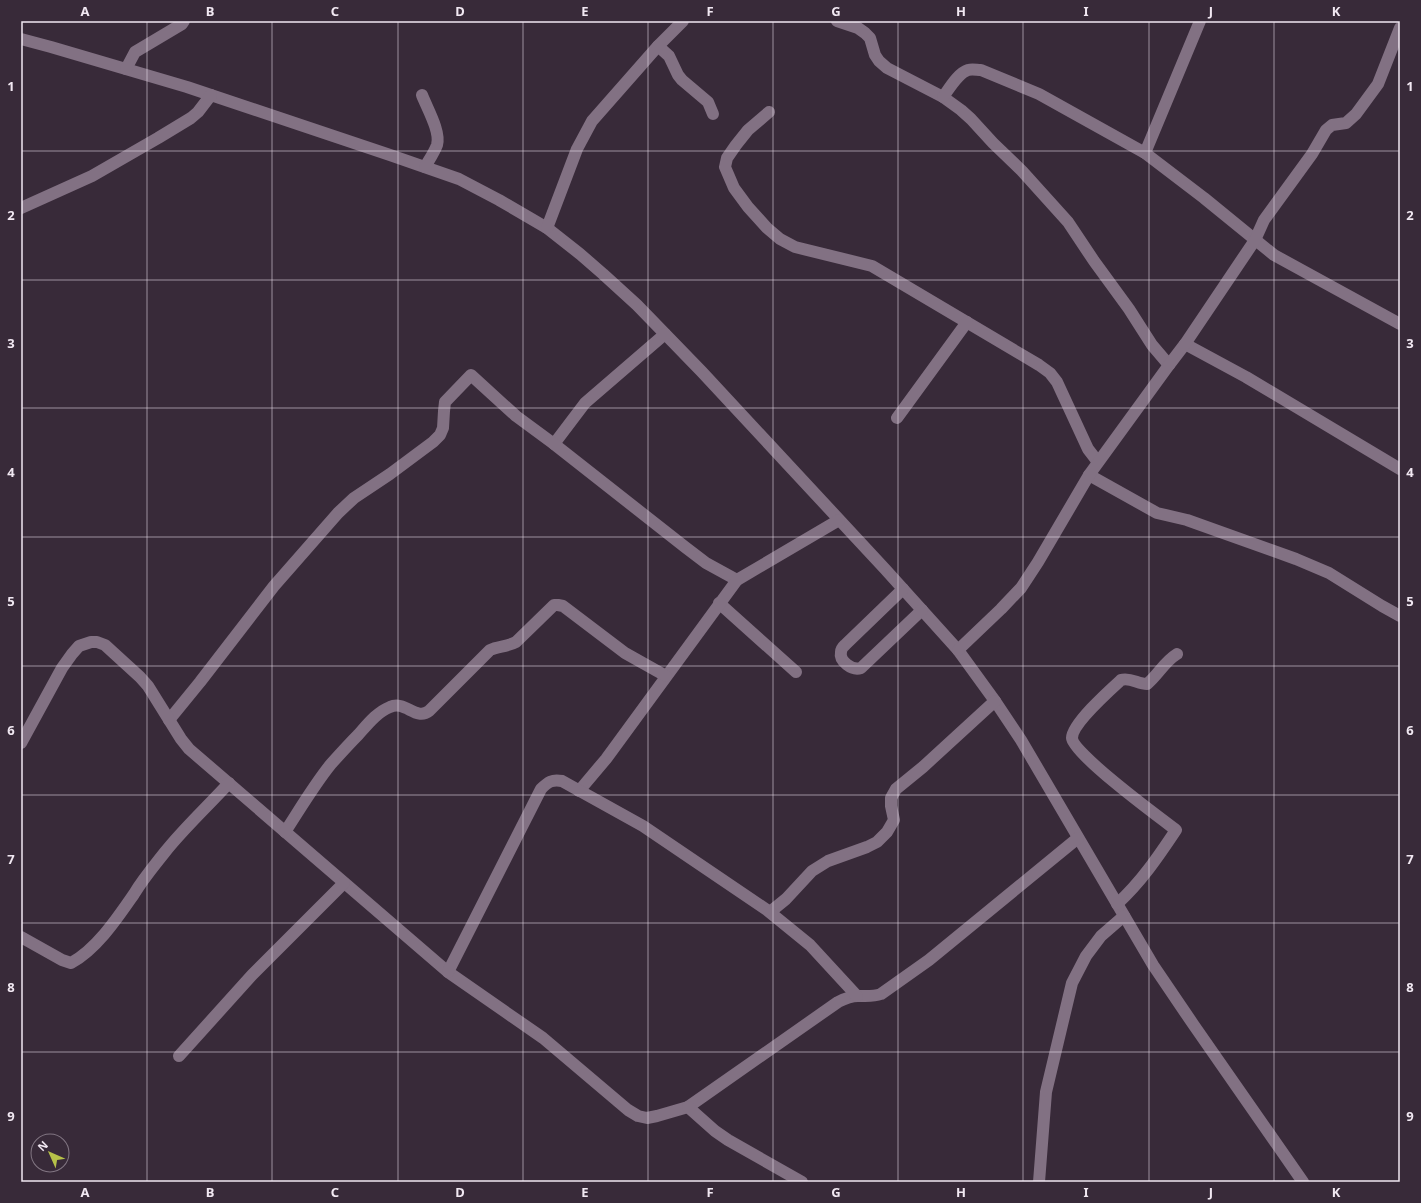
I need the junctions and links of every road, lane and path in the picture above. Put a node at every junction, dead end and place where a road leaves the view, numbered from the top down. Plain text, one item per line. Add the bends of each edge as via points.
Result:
1 (184, 21) edge
2 (683, 21) edge
3 (837, 21) edge
4 (1200, 21) edge
5 (1400, 28) edge
6 (21, 39) edge
7 (658, 46) junction
8 (126, 69) junction
9 (211, 95) junction
10 (422, 95) dead end
11 (943, 96) junction
12 (770, 112) dead end
13 (713, 114) dead end
14 (1144, 152) junction
15 (425, 167) junction
16 (21, 208) edge
17 (547, 228) junction
18 (1255, 240) junction
19 (967, 322) junction
20 (1400, 324) edge
21 (665, 334) junction
22 (1185, 344) junction
23 (1169, 365) junction
24 (897, 418) dead end
25 (554, 444) junction
26 (1098, 462) junction
27 (1400, 469) edge
28 (1089, 475) junction
29 (839, 520) junction
30 (737, 580) junction
31 (903, 589) junction
32 (719, 603) junction
33 (922, 610) junction
34 (1400, 616) edge
35 (958, 650) junction
36 (1177, 654) dead end
37 (796, 672) dead end
38 (666, 676) junction
39 (995, 701) junction
40 (169, 720) junction
41 (21, 743) edge
42 (229, 783) junction
43 (579, 791) junction
44 (285, 832) junction
45 (1078, 838) junction
46 (344, 883) junction
47 (1117, 904) junction
48 (770, 912) junction
49 (1124, 916) junction
50 (21, 937) edge
51 (448, 972) junction
52 (858, 996) junction
53 (179, 1056) dead end
54 (688, 1107) junction
55 (802, 1182) edge
56 (1039, 1182) edge
57 (1304, 1182) edge

1 - 8 street via 136,52
2 - 7 street
3 - 11 street via 865,33 870,38 875,55 887,68
4 - 14 street
5 - 18 street via 1378,84 1356,114 1346,123 1332,125 1326,130 1312,154 1264,220
6 - 8 street
7 - 13 street via 668,56 682,80 708,102
7 - 17 street via 592,121 583,135
8 - 9 street
9 - 15 street
9 - 16 street via 191,118 158,138 92,176
10 - 15 street via 438,138
11 - 14 street via 963,73 968,70 982,70 1045,97
11 - 23 street via 971,119 1068,222 1094,262 1130,309 1152,345
12 - 19 street via 748,130 727,158 725,167 734,188 766,228 795,247 872,266
14 - 18 street
15 - 17 street via 479,189
17 - 21 street via 603,274
18 - 20 street via 1288,263
18 - 22 street
19 - 24 street
19 - 26 street via 1050,373 1057,382 1088,449
21 - 25 street via 585,403
21 - 29 street
22 - 23 street
22 - 27 street via 1246,377
23 - 26 street
25 - 30 street via 706,563
25 - 40 street via 516,416 471,375 446,402 440,435 342,508 274,586
26 - 28 street
28 - 34 street via 1157,514 1187,520 1329,573
28 - 35 street via 1021,588
29 - 30 street
29 - 31 street
30 - 32 street
31 - 33 street
31 - 33 street via 842,648 842,658 852,668 861,668
32 - 37 street
32 - 38 street
33 - 35 street
35 - 39 street
36 - 47 street via 1166,662 1147,684 1130,679 1120,680 1075,728 1072,738 1074,744 1104,773 1176,830 1146,874
38 - 43 street via 606,759
38 - 44 street via 625,653 563,606 554,605 516,642 490,650 425,715 419,715 397,705 384,710 332,763
39 - 45 street via 1021,740
39 - 48 street via 896,789 891,798 894,820 877,842 828,861 812,871
40 - 41 street via 140,677 105,645 91,642 79,646 62,668
40 - 42 street via 189,748
42 - 44 street
42 - 50 street via 166,851 114,923 79,958 71,962 62,960
43 - 48 street via 643,826
43 - 51 street via 562,781 555,780 547,782 541,789
44 - 46 street
45 - 47 street
45 - 52 street via 929,960 881,994 873,997
46 - 51 street
46 - 53 street via 252,975
47 - 49 street
48 - 52 street via 810,945
49 - 56 street via 1097,941 1072,983 1046,1092
49 - 57 street via 1153,965
51 - 54 street via 543,1038 638,1116 647,1118
52 - 54 street via 838,1002
54 - 55 street via 728,1140

